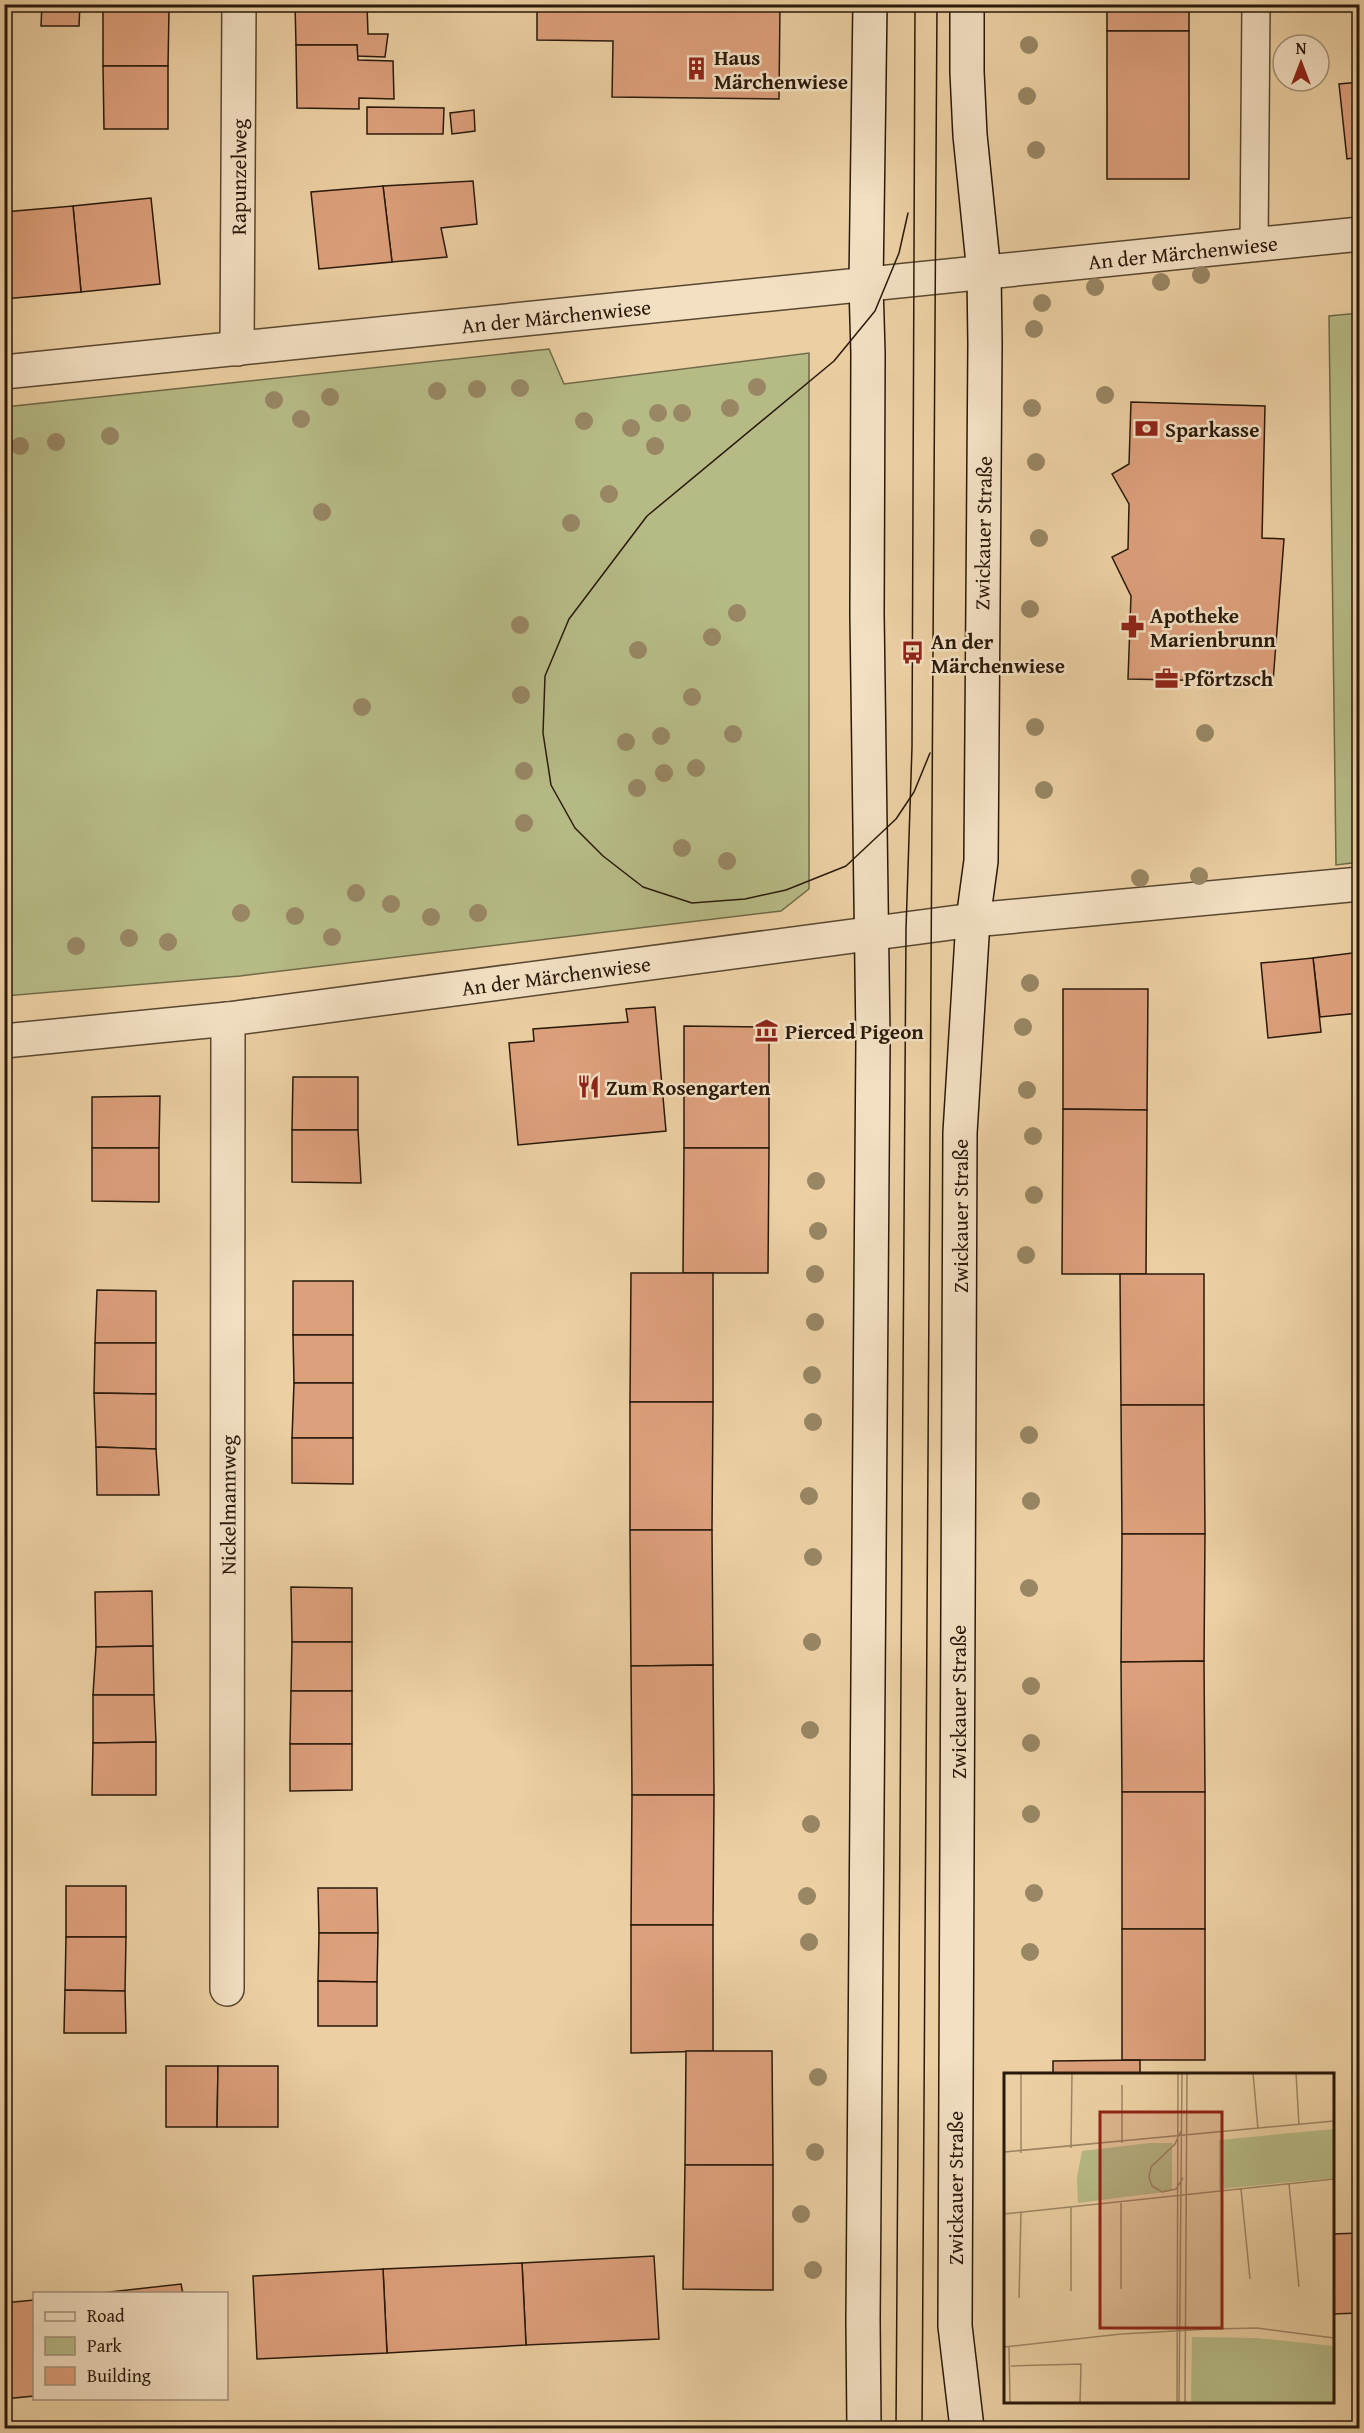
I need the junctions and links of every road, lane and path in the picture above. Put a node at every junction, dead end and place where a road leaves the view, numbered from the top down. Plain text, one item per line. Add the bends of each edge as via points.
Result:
1 (239, 4) edge
2 (870, 4) edge
3 (967, 4) edge
4 (1256, 4) edge
5 (1359, 234) edge
6 (1254, 244) junction
7 (984, 273) junction
8 (866, 285) junction
9 (237, 349) junction
10 (4, 372) edge
11 (1359, 884) edge
12 (973, 920) junction
13 (873, 933) junction
14 (228, 1019) junction
15 (4, 1041) edge
16 (227, 1989) dead end
17 (864, 2428) edge
18 (967, 2428) edge

1 - 9 main road, Rapunzelweg
2 - 8 main road
3 - 7 main road, Zwickauer Straße via 970,135
4 - 6 lane
5 - 6 main road, An der Märchenwiese
6 - 7 main road, An der Märchenwiese
7 - 8 main road, An der Märchenwiese
7 - 12 main road, Zwickauer Straße via 981,861
8 - 9 main road, An der Märchenwiese
8 - 13 main road
9 - 10 main road, An der Märchenwiese
11 - 12 main road, An der Märchenwiese
12 - 13 main road, An der Märchenwiese
12 - 18 main road, Zwickauer Straße via 960,1133 955,2303
13 - 14 main road, An der Märchenwiese
13 - 17 main road
14 - 15 main road, An der Märchenwiese
14 - 16 main road, Nickelmannweg

